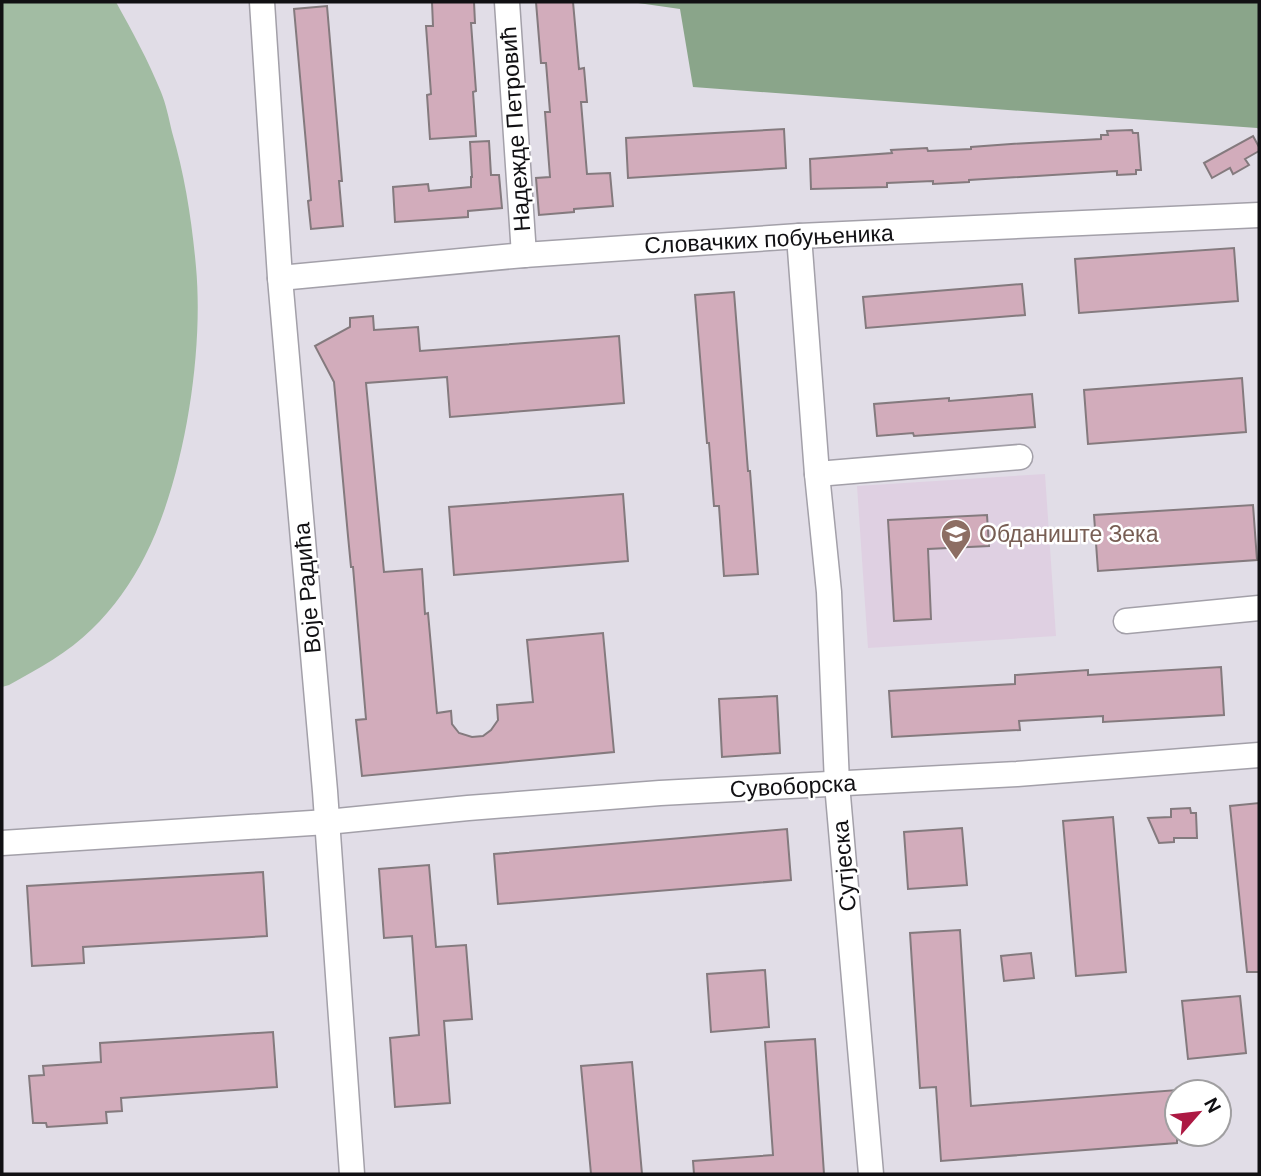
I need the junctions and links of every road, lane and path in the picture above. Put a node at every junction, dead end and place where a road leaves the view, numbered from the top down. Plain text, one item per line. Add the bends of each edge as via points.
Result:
1 (262, 2) edge
2 (507, 2) edge
3 (1259, 215) edge
4 (799, 236) junction
5 (524, 255) junction
6 (279, 278) junction
7 (1020, 457) dead end
8 (817, 474) junction
9 (1259, 608) edge
10 (1126, 621) dead end
11 (1259, 755) edge
12 (837, 784) junction
13 (327, 822) junction
14 (2, 843) edge
15 (352, 1174) edge
16 (871, 1174) edge

1 - 6 street, Воје Радића
2 - 5 street, Надежде Петровић
3 - 4 street, Словачких побуњеника
4 - 5 street, Словачких побуњеника
4 - 8 street, Сутјеска
5 - 6 street, Словачких побуњеника
6 - 13 street, Воје Радића
7 - 8 street
8 - 12 street, Сутјеска via 829,592
9 - 10 street
11 - 12 street, Сувоборска
12 - 13 street, Сувоборска via 660,793
12 - 16 street, Сутјеска
13 - 14 street, Сувоборска
13 - 15 street, Воје Радића

